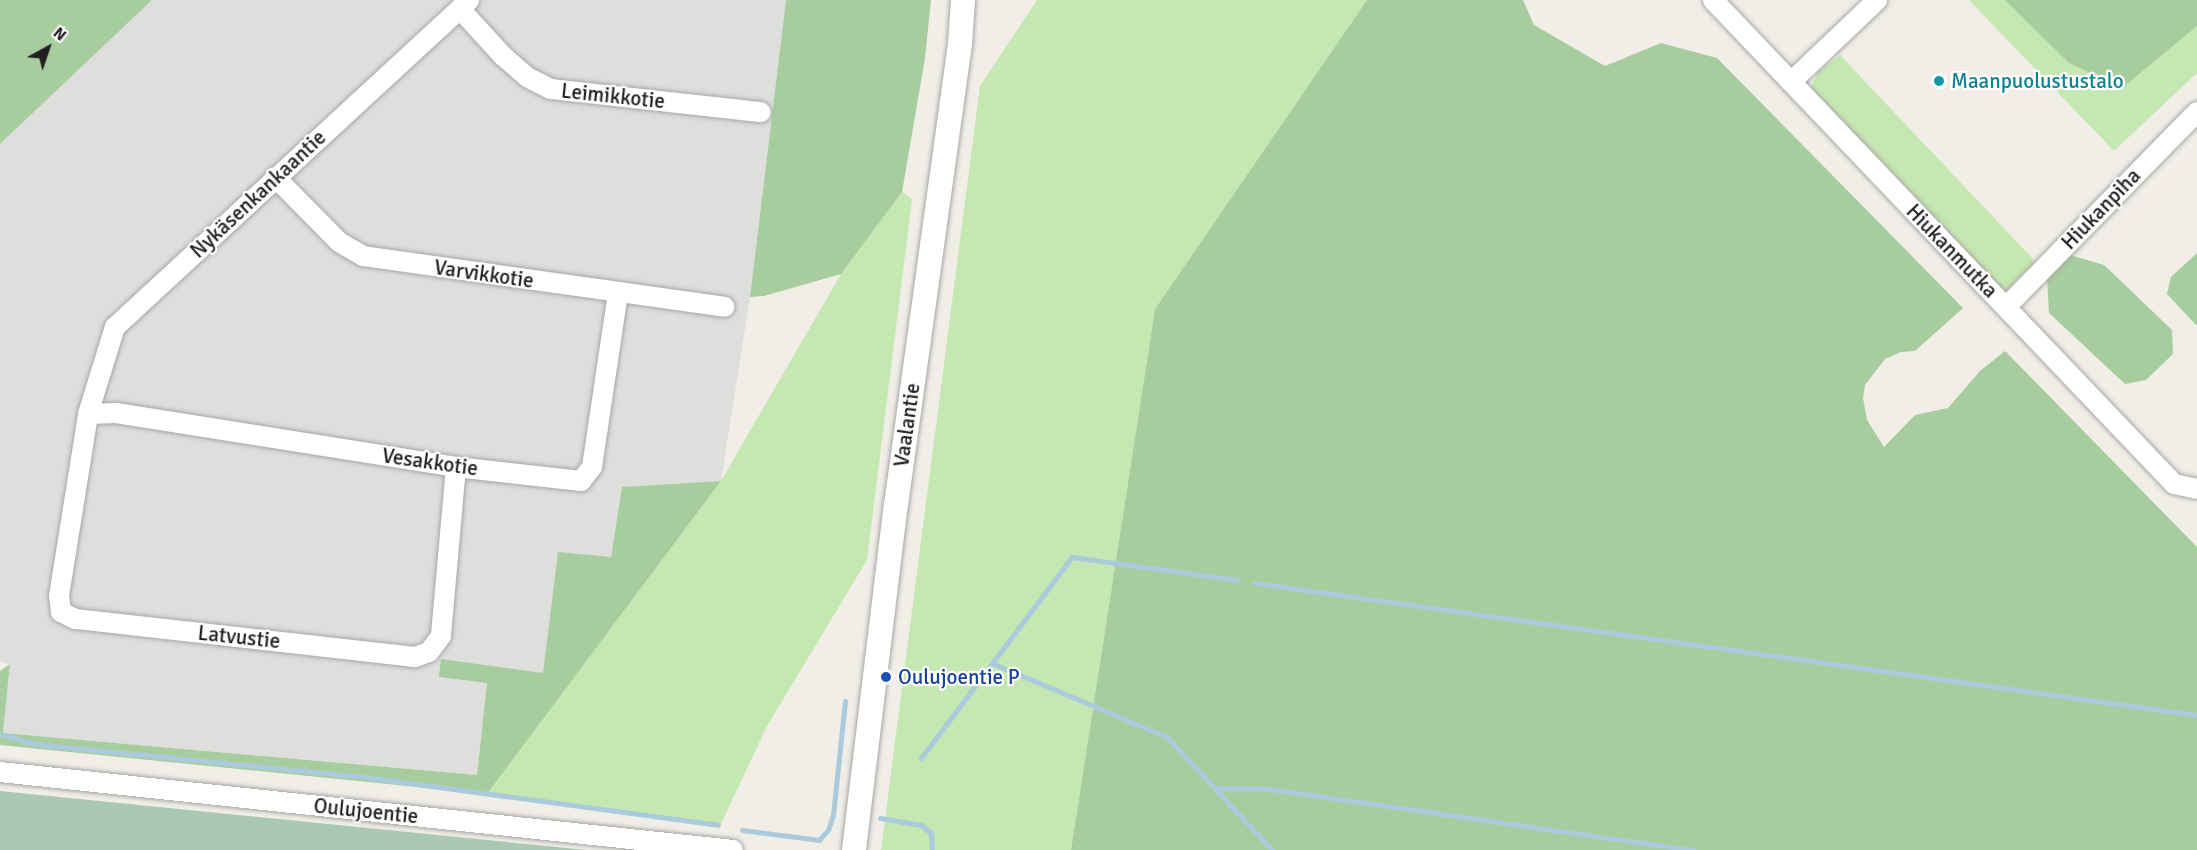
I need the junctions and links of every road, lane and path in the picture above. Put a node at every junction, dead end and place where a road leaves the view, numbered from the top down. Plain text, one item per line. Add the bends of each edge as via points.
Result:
1 (963, 0) edge
2 (1713, 0) edge
3 (1877, 0) edge
4 (465, 4) edge
5 (1791, 82) junction
6 (761, 112) dead end
7 (2197, 112) edge
8 (275, 177) junction
9 (618, 293) junction
10 (724, 307) dead end
11 (2006, 307) junction
12 (88, 414) junction
13 (456, 467) junction
14 (2197, 489) edge
15 (0, 772) edge
16 (733, 850) edge
17 (854, 850) edge

1 - 17 street, Vaalantie
2 - 5 street, Hiukanmutka
3 - 5 street
4 - 6 street, Leimikkotie via 511,63 527,77 551,89
4 - 8 street, Nykäsenkankaantie
5 - 11 street, Hiukanmutka
7 - 11 street, Hiukanpiha
8 - 9 street, Varvikkotie via 339,242 363,256
8 - 12 street, Nykäsenkankaantie via 115,327
9 - 10 street, Varvikkotie
9 - 13 street, Vesakkotie via 592,467 582,481
11 - 14 street, Hiukanmutka via 2174,484
12 - 13 street, Vesakkotie via 116,413
12 - 13 street, Latvustie via 59,596 61,612 75,619 415,657 429,652 441,636
15 - 16 street, Oulujoentie

